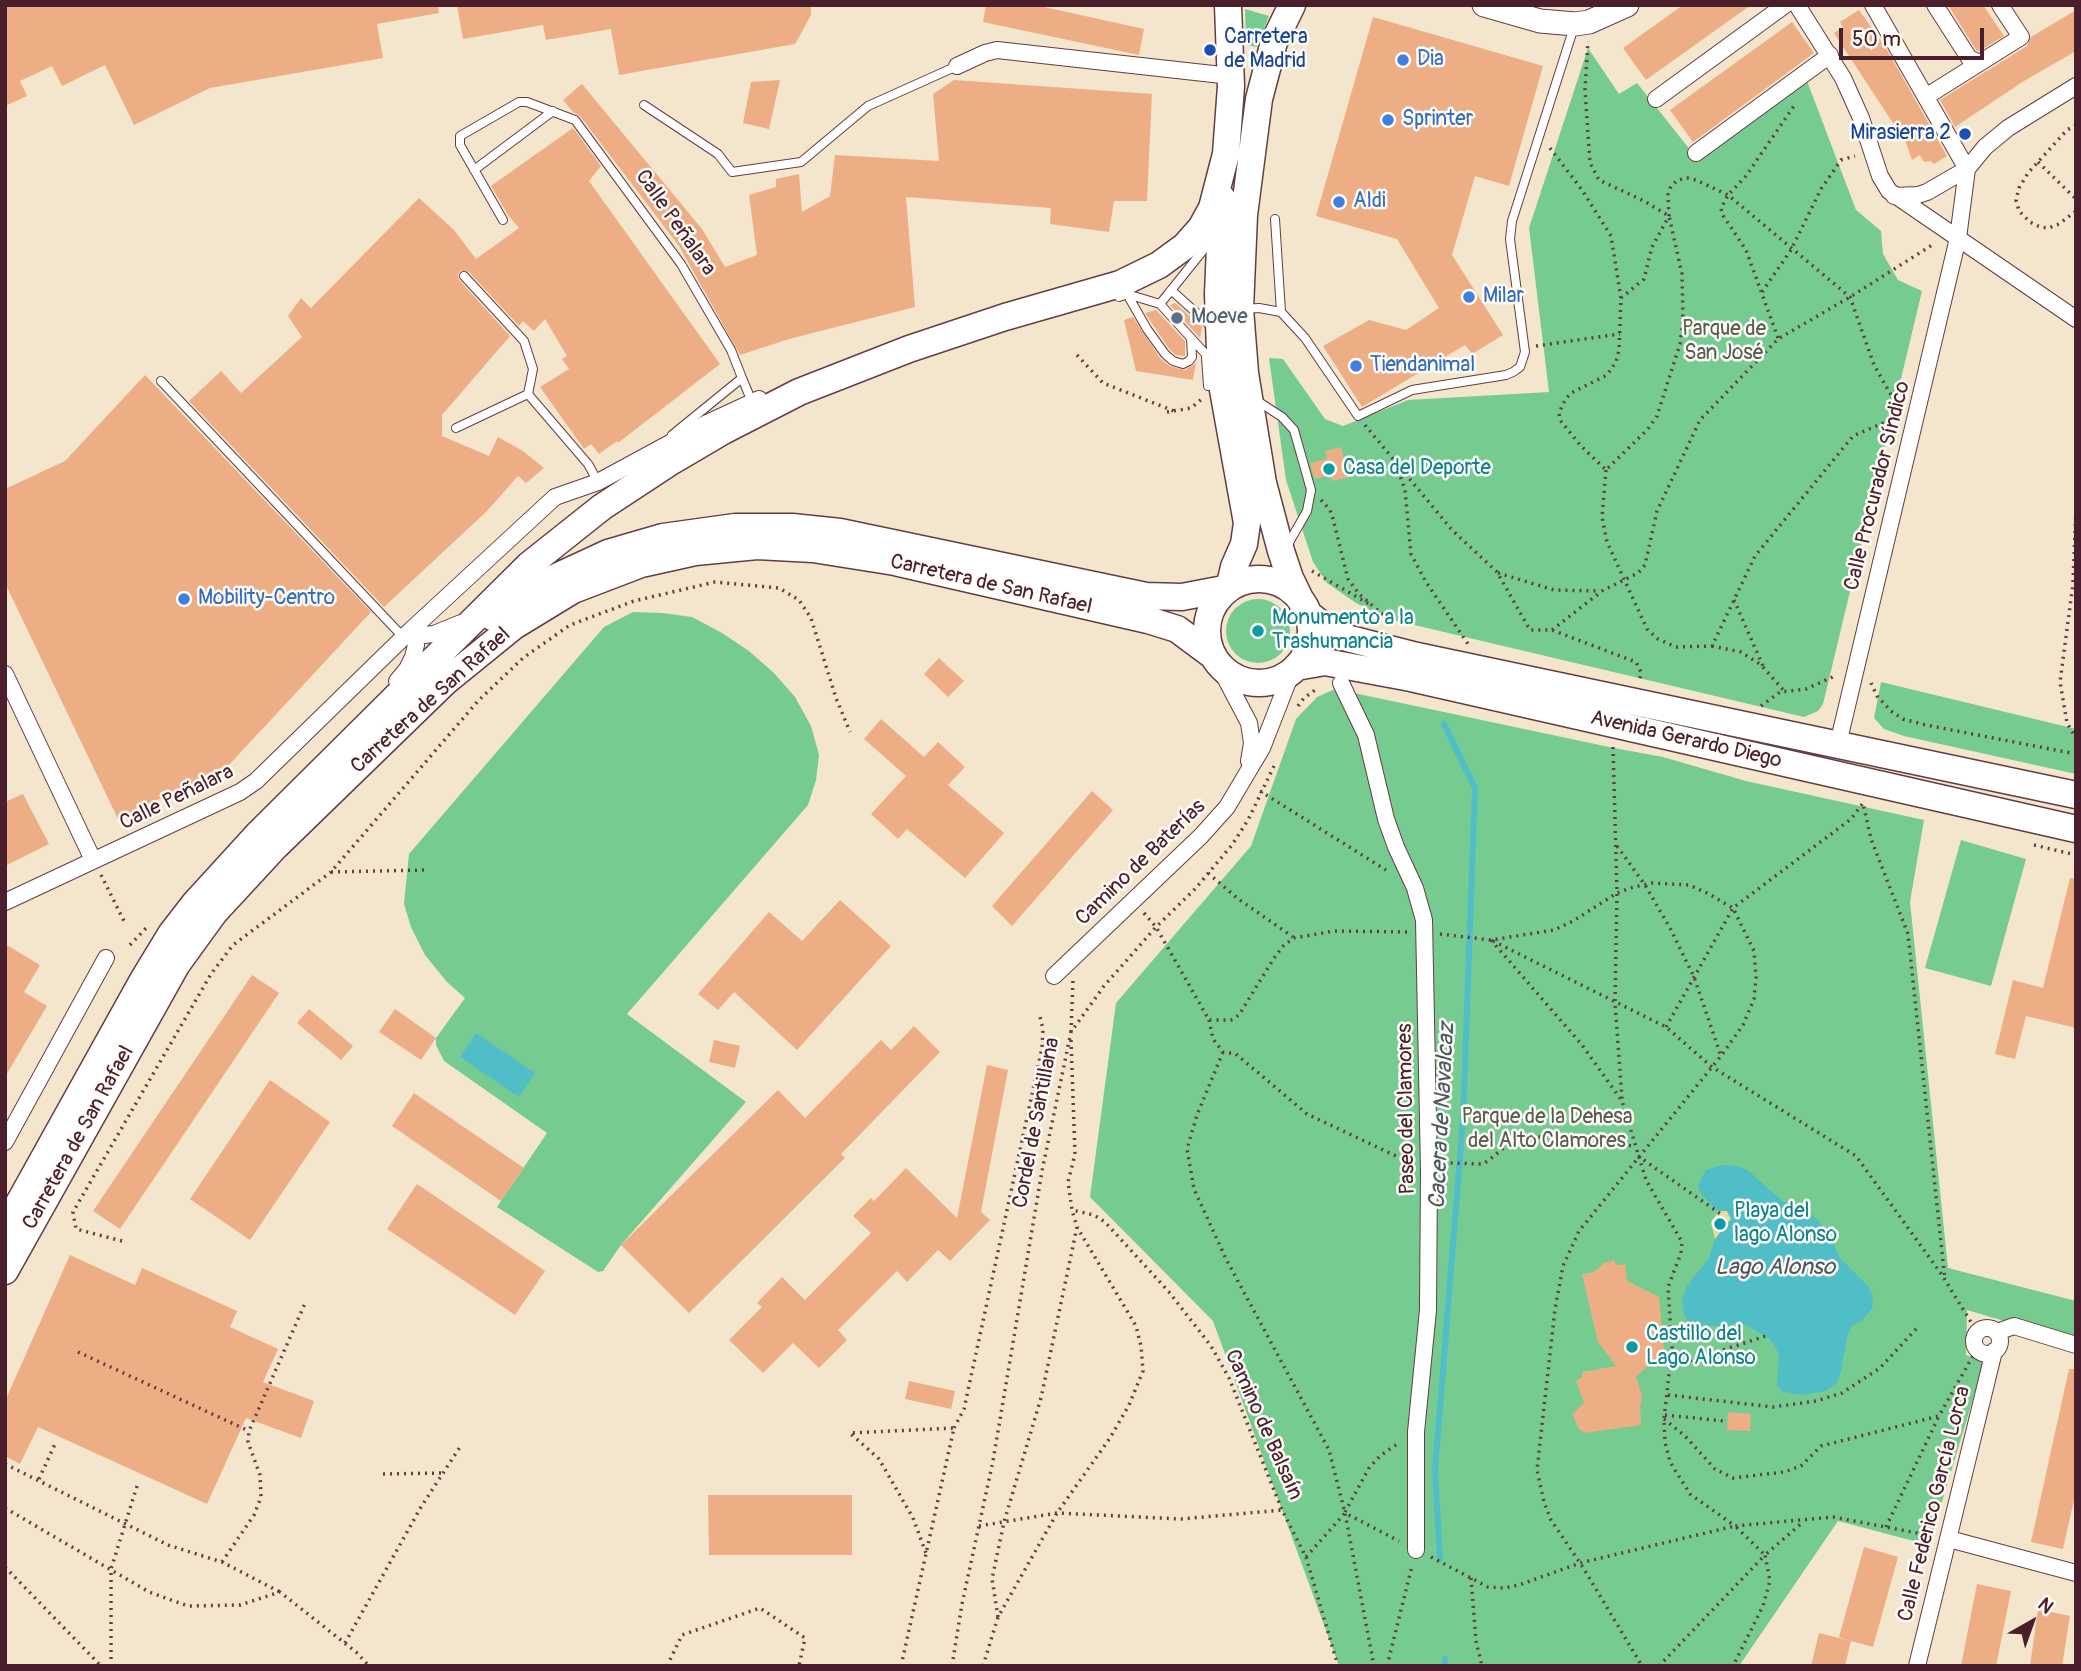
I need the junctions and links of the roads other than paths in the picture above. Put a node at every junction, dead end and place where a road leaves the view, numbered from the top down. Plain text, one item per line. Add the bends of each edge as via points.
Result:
1 (1228, 5) edge
2 (1268, 5) edge
3 (1290, 5) edge
4 (1484, 5) edge
5 (1627, 5) edge
6 (1785, 5) edge
7 (1797, 5) edge
8 (1873, 5) edge
9 (1935, 5) edge
10 (2000, 5) edge
11 (1582, 23) junction
12 (1830, 55) junction
13 (1979, 63) junction
14 (957, 66) joint
15 (1231, 76) junction
16 (2076, 86) edge
17 (1927, 96) junction
18 (1656, 99) dead end
19 (644, 105) dead end
20 (553, 111) junction
21 (1696, 153) dead end
22 (1226, 154) junction
23 (1967, 169) junction
24 (474, 170) junction
25 (1894, 196) junction
26 (1275, 219) dead end
27 (503, 220) dead end
28 (1219, 231) junction
29 (1958, 238) junction
30 (464, 276) dead end
31 (1171, 290) junction
32 (1127, 294) junction
33 (1115, 298) dead end
34 (1160, 304) junction
35 (1240, 309) junction
36 (1281, 312) junction
37 (2076, 319) edge
38 (993, 331) dead end
39 (1191, 338) junction
40 (933, 341) junction
41 (1213, 345) junction
42 (742, 378) junction
43 (161, 381) dead end
44 (528, 394) junction
45 (1249, 396) junction
46 (752, 402) junction
47 (456, 428) dead end
48 (647, 455) junction
49 (598, 482) junction
50 (1282, 554) junction
51 (1229, 588) junction
52 (1305, 609) junction
53 (477, 616) junction
54 (407, 634) junction
55 (1215, 659) junction
56 (1294, 669) junction
57 (5, 674) edge
58 (1341, 683) road end
59 (389, 706) junction
60 (1838, 744) junction
61 (321, 772) junction
62 (1247, 772) junction
63 (2076, 795) edge
64 (2076, 829) edge
65 (93, 860) junction
66 (5, 902) edge
67 (106, 958) dead end
68 (1054, 976) dead end
69 (5, 1142) edge
70 (5, 1228) edge
71 (5, 1271) edge
72 (1997, 1332) junction
73 (2076, 1345) edge
74 (1994, 1352) junction
75 (1949, 1539) junction
76 (1416, 1550) road end
77 (2076, 1573) edge
78 (1917, 1666) edge

1 - 15 main road, Carretera de San Rafael
2 - 3 main road
3 - 35 main road via 1274,42 1259,99 1244,215
4 - 11 street via 1540,21
5 - 11 street
6 - 18 street
7 - 12 street
8 - 17 street
9 - 13 street via 1969,58
10 - 13 street via 2021,37
11 - 36 lane via 1511,221 1524,347 1520,367 1506,375 1412,390 1358,416 1305,338
12 - 21 street
12 - 25 street via 1855,102 1883,184
13 - 17 street
14 - 15 street via 998,50
14 - 19 lane via 868,106 802,162 732,172 718,154
15 - 22 main road, Carretera de San Rafael
16 - 23 street via 2008,128
17 - 23 street
20 - 24 lane
20 - 24 lane, Calle Peñalara via 519,102 460,136
20 - 42 lane, Calle Peñalara via 578,123 681,264 731,350
22 - 28 main road
22 - 40 main road, Carretera de San Rafael via 1205,222 1185,246 1159,265 1120,284
23 - 25 street via 1927,192
23 - 29 street, Calle Procurador Síndico
24 - 27 lane, Calle Peñalara
25 - 29 street
26 - 36 lane
28 - 31 lane
28 - 41 main road
29 - 37 street
29 - 60 street, Calle Procurador Síndico
30 - 44 lane via 524,341 533,369
31 - 34 lane
31 - 41 lane
32 - 33 lane
32 - 34 lane
32 - 39 lane via 1173,361 1189,361
34 - 39 lane
35 - 36 lane
35 - 45 main road
38 - 40 lane
39 - 41 lane
40 - 46 street, Calle Peñalara via 888,348
40 - 53 main road, Carretera de San Rafael via 799,392 672,461 552,546
41 - 51 main road via 1215,383 1247,523
42 - 46 lane, Calle Peñalara
42 - 48 lane, Calle Peñalara
43 - 54 lane
44 - 47 lane
44 - 49 lane
45 - 50 main road
45 - 50 lane via 1294,430 1311,488 1307,511
46 - 48 street, Calle Peñalara
48 - 49 street, Calle Peñalara
49 - 54 street, Calle Peñalara via 555,497
50 - 52 main road
51 - 52 main road via 1251,580 1269,581 1287,588
51 - 55 main road via 1209,614 1207,632
51 - 59 main road, Carretera de San Rafael via 1182,597 1146,596 840,532 772,526 689,532 608,553 541,584 481,625
52 - 56 main road via 1310,642
52 - 60 main road, Avenida Gerardo Diego via 1341,637
53 - 54 street via 434,634
53 - 59 main road, Carretera de San Rafael
54 - 61 street via 416,645 407,669
54 - 65 street, Calle Peñalara via 256,781
55 - 56 main road via 1233,676 1251,683 1271,682
55 - 62 street, Camino de Baterías via 1250,723
55 - 71 main road, Carretera de San Rafael via 1182,633 1148,620 895,562 813,549 748,546 695,552 641,564 573,590 514,626 445,682 245,877 214,913 177,964
56 - 62 street, Camino de Baterías via 1262,748
56 - 64 main road, Avenida Gerardo Diego via 1333,663 1411,678
57 - 65 street
58 - 76 street, Paseo del Clamores via 1366,735 1386,820 1424,920 1428,1310 1416,1432
59 - 61 main road, Carretera de San Rafael
60 - 63 main road, Avenida Gerardo Diego
61 - 70 main road, Carretera de San Rafael via 226,868 171,934
62 - 68 street, Camino de Baterías via 1214,823
65 - 66 street, Calle Peñalara
67 - 69 street
72 - 73 street via 2014,1326
72 - 74 street via 2000,1345
72 - 74 street via 1989,1328 1977,1332 1974,1339 1977,1349
74 - 75 street, Calle Federico García Lorca
75 - 77 street
75 - 78 street, Calle Federico García Lorca

